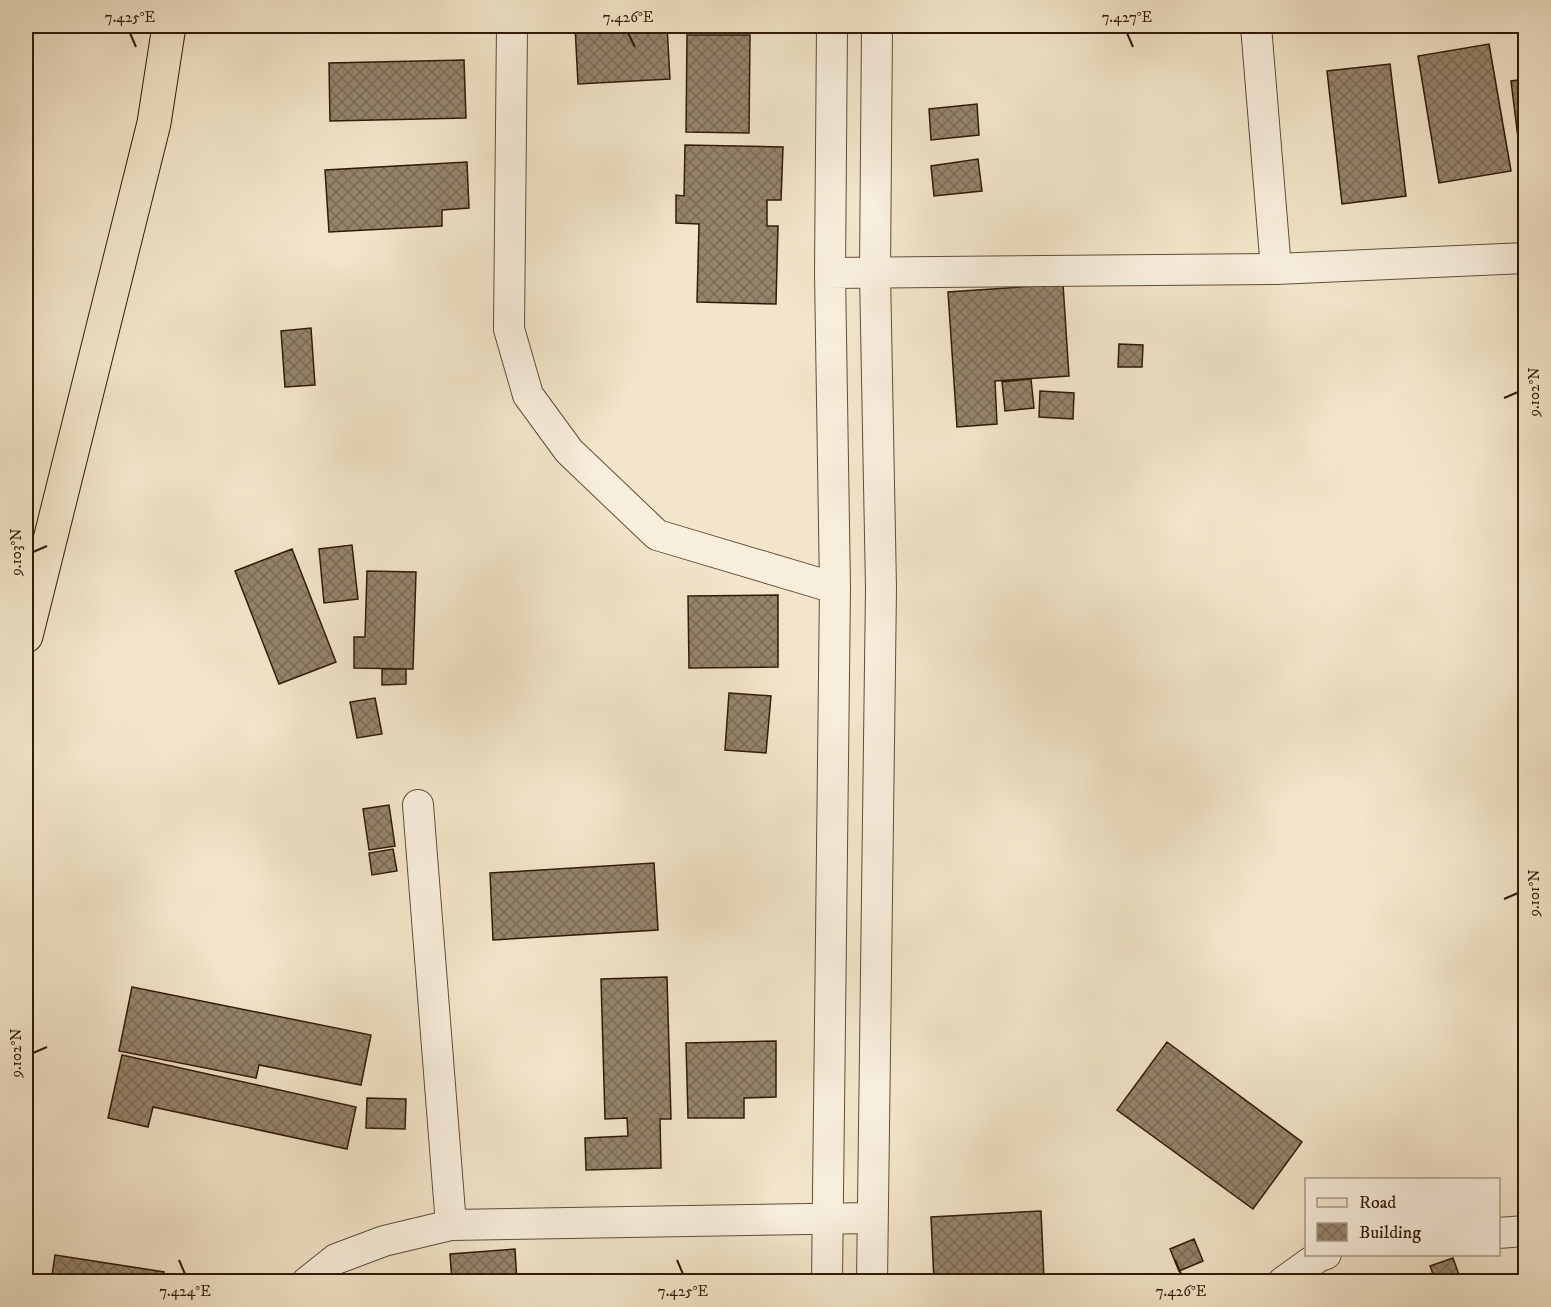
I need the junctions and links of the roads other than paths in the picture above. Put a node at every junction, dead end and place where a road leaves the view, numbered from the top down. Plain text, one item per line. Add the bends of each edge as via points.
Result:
1 (169, 26) edge
2 (512, 26) edge
3 (832, 26) edge
4 (877, 26) edge
5 (1256, 26) edge
6 (1526, 258) edge
7 (1276, 269) junction
8 (830, 273) junction
9 (875, 273) junction
10 (835, 588) junction
11 (26, 636) edge
12 (418, 805) dead end
13 (872, 1218) junction
14 (826, 1219) junction
15 (451, 1225) junction
16 (1526, 1231) edge
17 (1500, 1233) edge
18 (1321, 1256) edge
19 (307, 1281) edge
20 (827, 1281) edge
21 (872, 1281) edge
22 (1283, 1281) edge

1 - 11 main road via 154,123
2 - 10 street via 509,329 528,395 569,451 657,535
3 - 8 street
4 - 9 street
5 - 7 street
6 - 7 street
7 - 9 street
8 - 9 street
8 - 10 street
9 - 13 street via 881,588
10 - 14 street
12 - 15 street
13 - 14 street
13 - 21 street
14 - 15 street
14 - 20 street
15 - 19 street via 384,1241 336,1260
16 - 17 street
18 - 22 street

